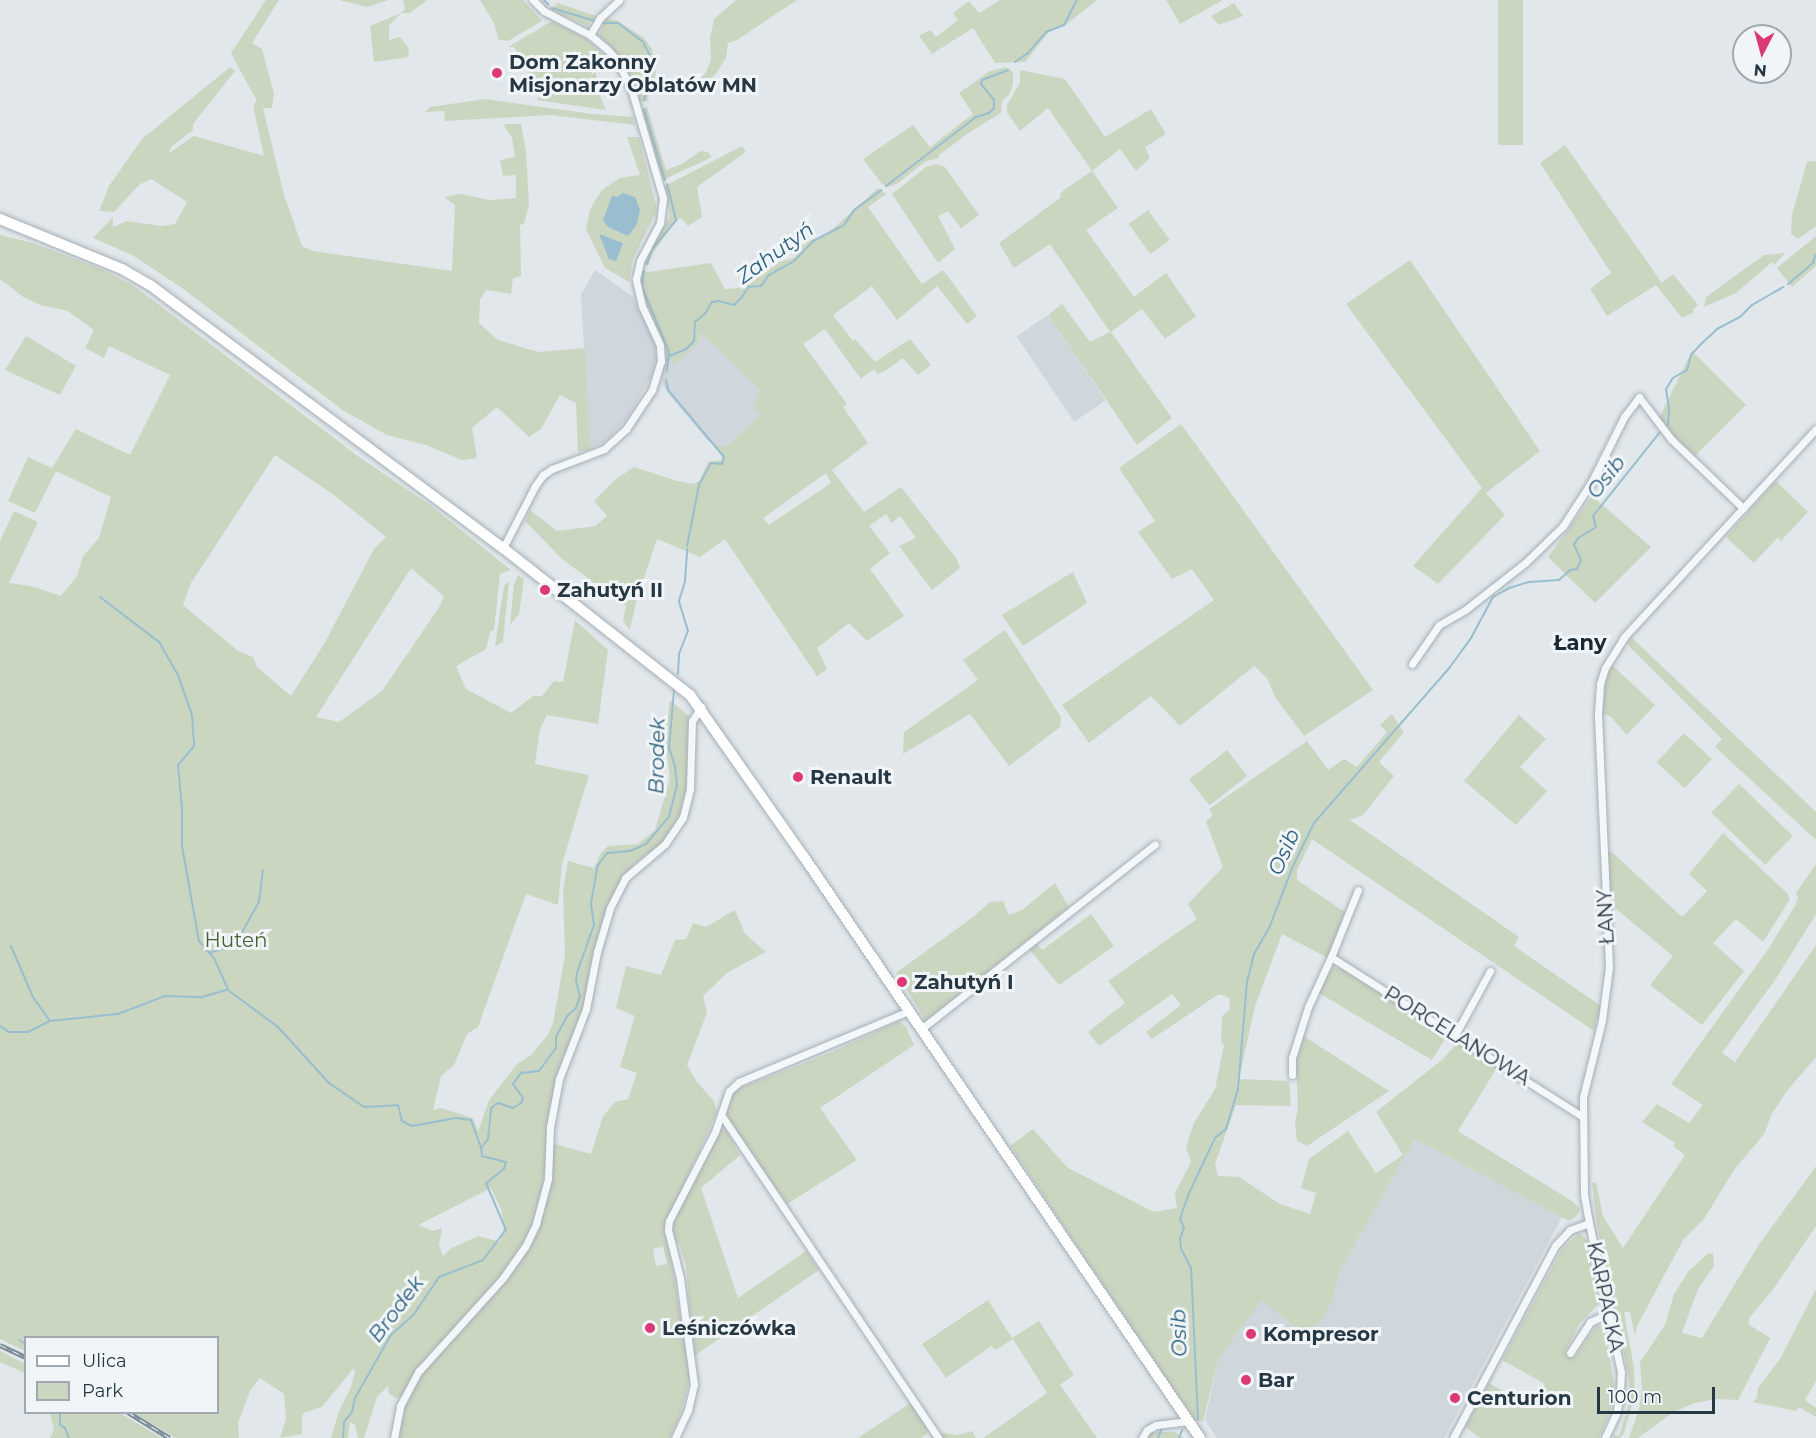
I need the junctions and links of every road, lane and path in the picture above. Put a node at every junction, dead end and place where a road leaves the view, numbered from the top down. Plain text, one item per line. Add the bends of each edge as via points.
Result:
1 (533, 0) edge
2 (619, 0) edge
3 (590, 35) junction
4 (0, 219) edge
5 (1816, 429) edge
6 (1743, 508) junction
7 (503, 548) junction
8 (1412, 663) dead end
9 (700, 707) junction
10 (1155, 844) dead end
11 (1358, 890) dead end
12 (1331, 957) junction
13 (1490, 971) dead end
14 (909, 1011) junction
15 (921, 1029) junction
16 (1455, 1035) junction
17 (1292, 1075) dead end
18 (722, 1116) junction
19 (1582, 1116) junction
20 (1589, 1223) junction
21 (1609, 1313) junction
22 (1570, 1353) dead end
23 (1189, 1421) junction
24 (394, 1438) edge
25 (675, 1438) edge
26 (938, 1438) edge
27 (1142, 1438) edge
28 (1200, 1438) edge
29 (1453, 1438) edge
30 (1605, 1438) edge

1 - 3 street via 561,21
2 - 3 street via 600,18
3 - 7 street via 608,50 625,75 663,198 662,218 640,261 636,279 642,306 660,345 659,372 639,413 617,440 543,475
4 - 7 main road via 113,264 146,282
5 - 6 street, ŁANY
6 - 8 street via 1671,439 1639,397 1563,526 1526,563 1440,625
6 - 19 street, ŁANY via 1616,646 1600,684 1609,967
7 - 9 main road via 664,673
9 - 14 main road
9 - 24 street via 692,721 690,788 683,817 664,844 625,878 610,908 586,1009 558,1079 550,1127 548,1179 536,1224 503,1278 419,1371 400,1406
10 - 15 street
11 - 12 street
12 - 16 street, PORCELANOWA
12 - 17 street via 1308,1007 1292,1058
13 - 16 street
14 - 15 main road
14 - 18 street via 739,1082 729,1091
15 - 23 main road
16 - 19 street, PORCELANOWA
18 - 25 street via 669,1221 694,1385
18 - 26 street
19 - 20 street, ŁANY via 1584,1194
20 - 21 street, KARPACKA
20 - 29 street via 1570,1230 1556,1246
21 - 22 street via 1590,1322
21 - 30 street, KARPACKA via 1621,1372 1616,1414
23 - 27 street via 1156,1425
23 - 28 main road

